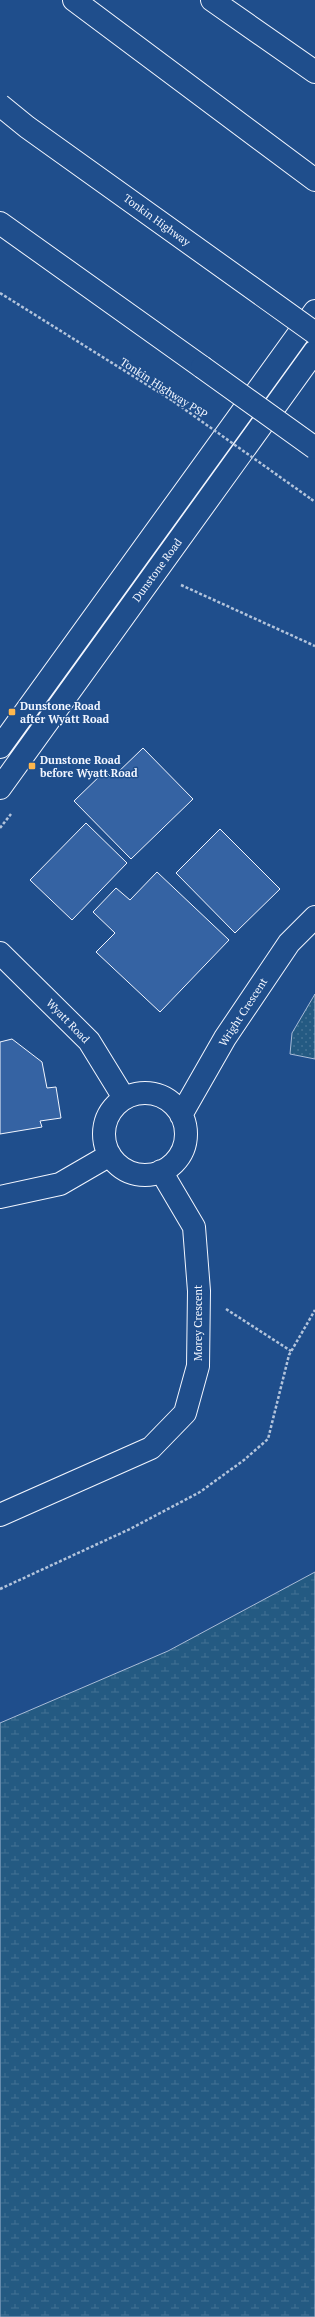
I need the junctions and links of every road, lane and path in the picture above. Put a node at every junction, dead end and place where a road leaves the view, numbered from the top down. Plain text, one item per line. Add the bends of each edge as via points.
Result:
1 (74, 0) edge
2 (212, 0) edge
3 (315, 72) edge
4 (0, 105) edge
5 (315, 180) edge
6 (0, 223) edge
7 (0, 293) edge
8 (315, 311) edge
9 (315, 333) edge
10 (315, 351) edge
11 (315, 448) edge
12 (315, 502) edge
13 (182, 586) dead end
14 (315, 646) edge
15 (0, 747) edge
16 (0, 788) edge
17 (315, 917) edge
18 (0, 953) edge
19 (124, 1098) junction
20 (181, 1115) junction
21 (110, 1155) junction
22 (161, 1171) junction
23 (0, 1196) edge
24 (199, 1291) junction
25 (315, 1310) edge
26 (291, 1351) junction
27 (0, 1515) edge
28 (0, 1589) edge

1 - 5 main road
2 - 3 main road
4 - 9 main road, Tonkin Highway, bridge
6 - 11 main road, bridge
7 - 12 path, Tonkin Highway PSP, bridge via 173,401
8 - 15 main road
10 - 16 main road, Dunstone Road
13 - 14 path
17 - 20 main road, Wright Crescent via 289,943 225,1038
18 - 19 main road, Wyatt Road via 89,1040
19 - 20 main road via 140,1093 156,1094 170,1102
19 - 21 main road via 109,1114 105,1124 104,1135
20 - 22 main road via 186,1130 183,1147 175,1162
21 - 22 main road via 116,1163 132,1173 152,1174
21 - 23 main road via 60,1184
22 - 24 main road, Morey Crescent via 194,1227
24 - 26 path
24 - 27 main road, Morey Crescent via 198,1366 185,1412 151,1448
25 - 26 path
26 - 28 path via 268,1439 244,1460 193,1496 130,1529

